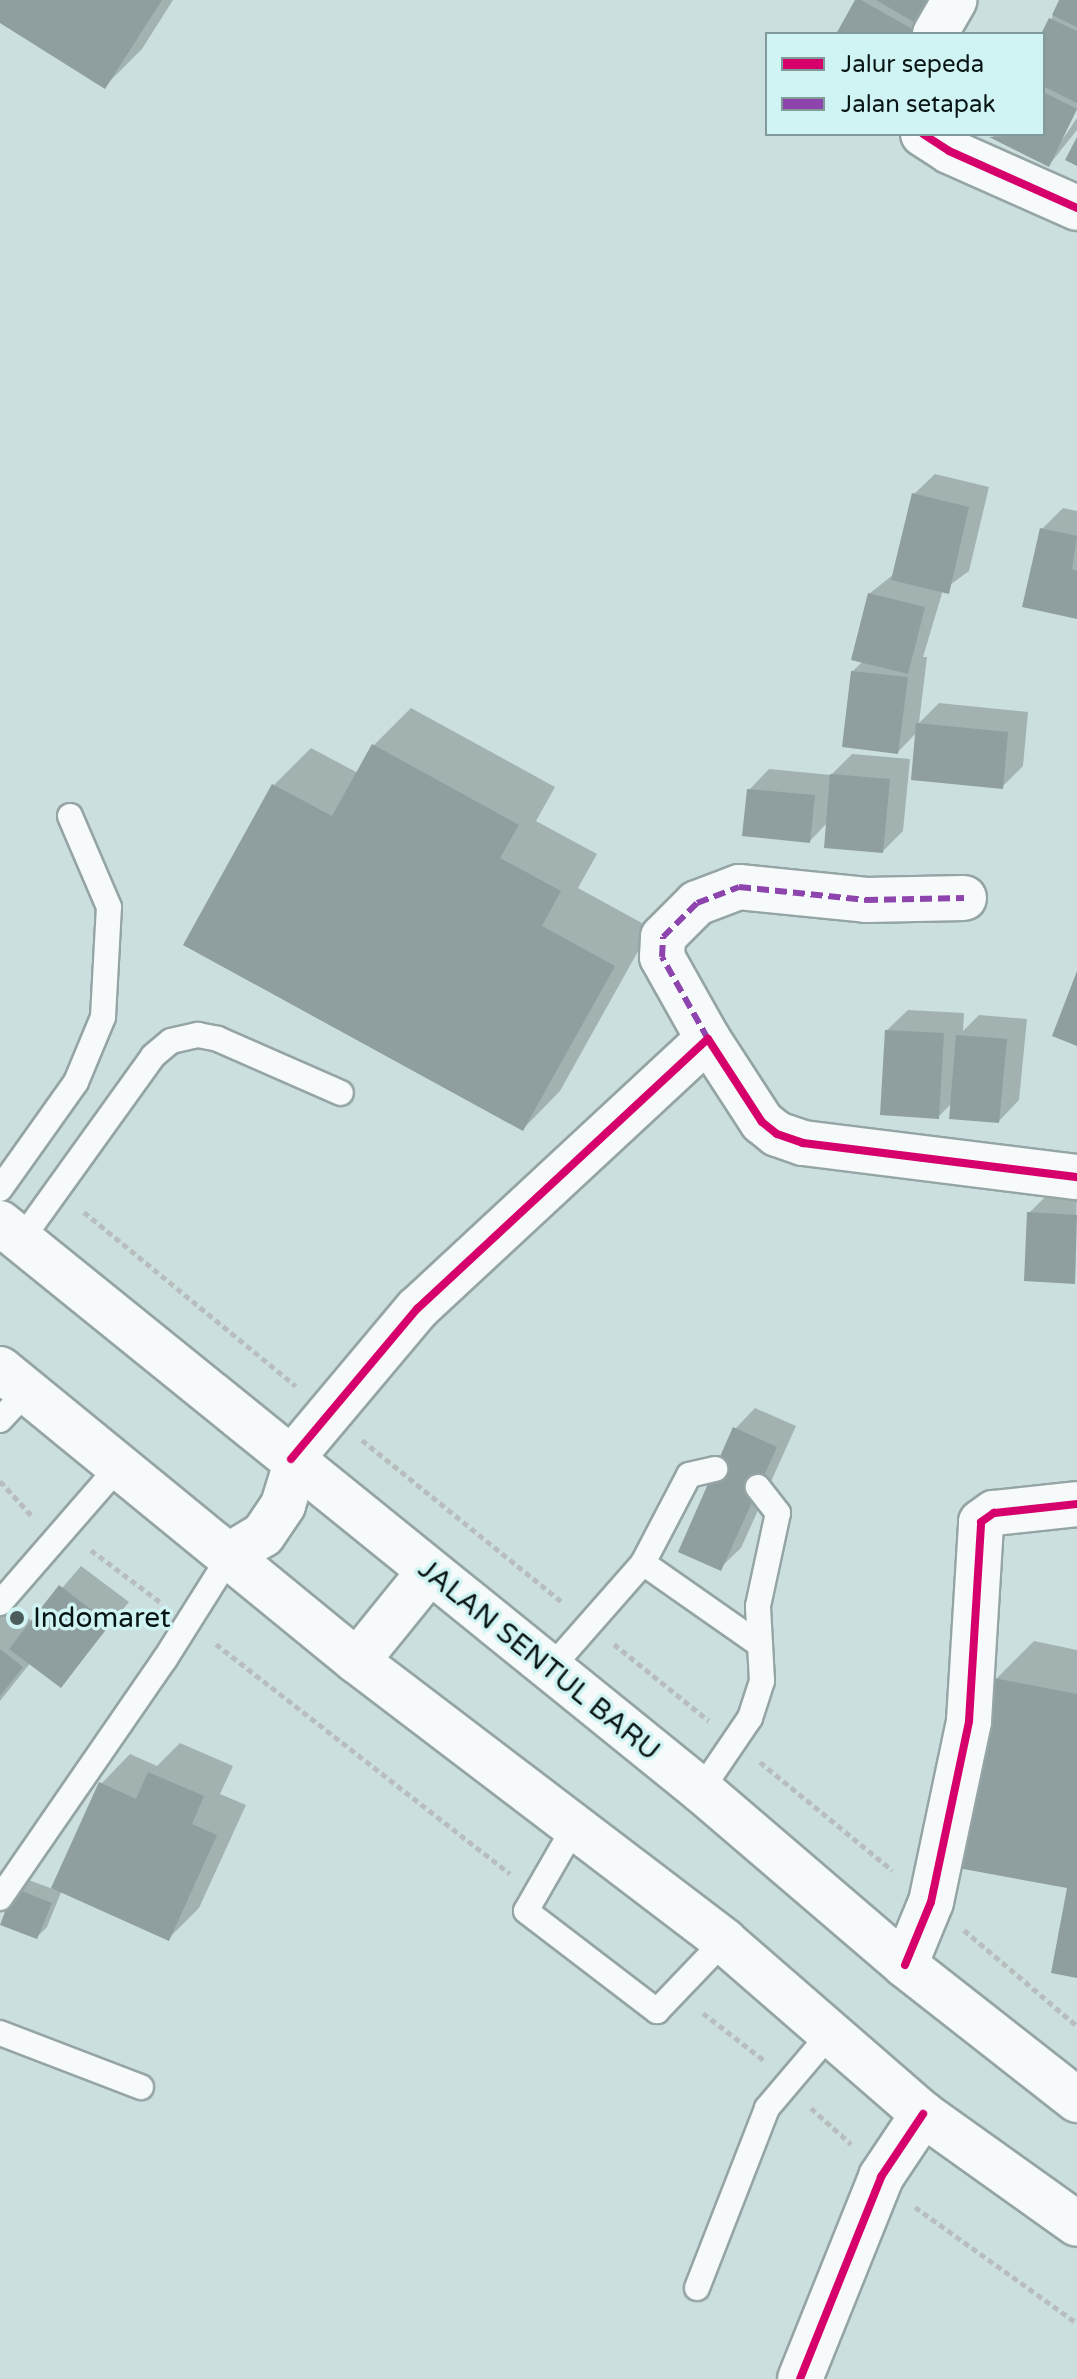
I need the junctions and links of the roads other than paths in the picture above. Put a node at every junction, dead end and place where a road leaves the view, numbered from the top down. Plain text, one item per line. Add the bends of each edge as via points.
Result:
1 (955, 0) edge
2 (936, 32) edge
3 (927, 136) edge
4 (1077, 208) edge
5 (70, 816) dead end
6 (964, 898) dead end
7 (708, 1039) junction
8 (341, 1093) dead end
9 (1077, 1177) edge
10 (0, 1189) edge
11 (10, 1232) edge
12 (9, 1393) edge
13 (294, 1461) junction
14 (120, 1465) junction
15 (715, 1469) dead end
16 (758, 1487) dead end
17 (1077, 1504) edge
18 (231, 1554) junction
19 (643, 1563) junction
20 (429, 1572) junction
21 (0, 1603) edge
22 (760, 1645) junction
23 (357, 1661) junction
24 (550, 1669) junction
25 (701, 1790) junction
26 (576, 1824) junction
27 (0, 1898) edge
28 (724, 1941) junction
29 (905, 1965) junction
30 (0, 2033) edge
31 (828, 2036) junction
32 (141, 2087) dead end
33 (1077, 2100) edge
34 (923, 2114) junction
35 (1077, 2224) edge
36 (697, 2288) dead end
37 (800, 2379) edge

1 - 2 main road
3 - 4 main road
5 - 10 lane via 109,907 103,1017 76,1082
6 - 7 main road via 866,900 739,887 697,903 663,937 662,957
7 - 9 main road via 762,1122 777,1134 803,1143
7 - 13 main road via 417,1309 327,1412
8 - 11 lane via 218,1039 198,1035 171,1041 153,1056 59,1191
11 - 13 main road, JALAN SENTUL BARU
12 - 14 main road
13 - 18 main road via 283,1505 263,1535
13 - 20 main road, JALAN SENTUL BARU
14 - 18 main road
14 - 21 lane
15 - 19 lane via 689,1475
16 - 22 lane via 778,1513 758,1606
17 - 29 main road via 994,1513 981,1522 969,1721 931,1902
18 - 23 main road
18 - 27 lane
19 - 22 lane
19 - 24 lane
20 - 23 main road
20 - 24 main road, JALAN SENTUL BARU
22 - 25 lane via 762,1681 750,1718
23 - 26 main road
24 - 25 main road, JALAN SENTUL BARU
25 - 29 main road, JALAN SENTUL BARU
26 - 28 main road
26 - 28 lane via 526,1911 657,2011
28 - 31 main road
29 - 33 main road, JALAN SENTUL BARU
30 - 32 lane
31 - 34 main road
31 - 36 lane via 767,2108
34 - 35 main road
34 - 37 main road via 881,2177

